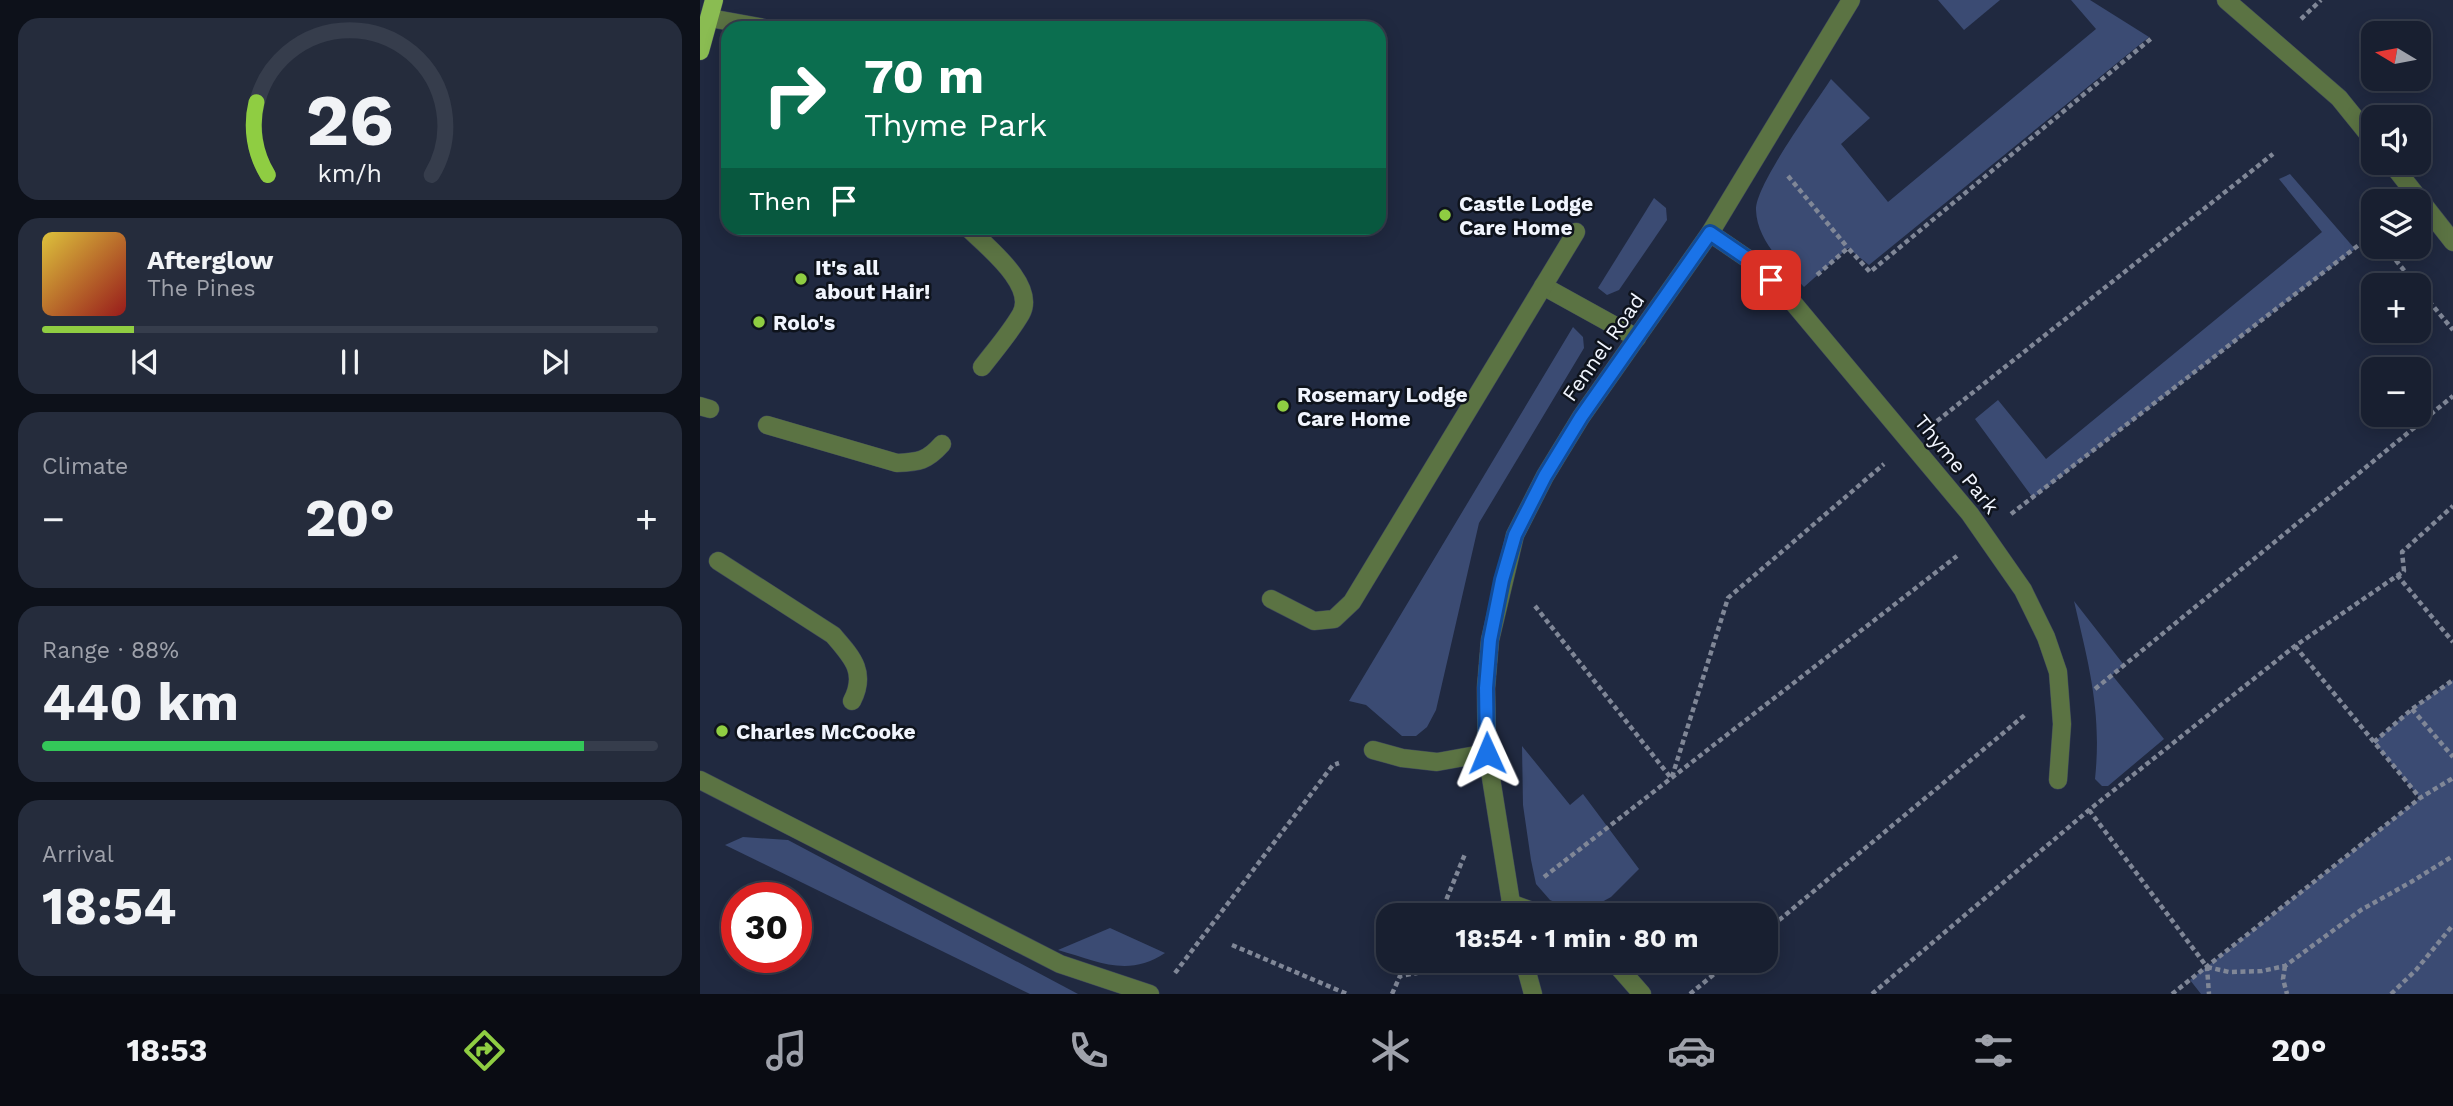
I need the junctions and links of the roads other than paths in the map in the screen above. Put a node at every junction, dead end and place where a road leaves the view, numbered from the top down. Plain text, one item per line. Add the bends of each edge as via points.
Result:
1 (1851, 0) edge
2 (2230, 1) edge
3 (712, 9) edge
4 (745, 21) edge
5 (700, 51) edge
6 (2361, 125) edge
7 (2400, 175) edge
8 (1576, 232) dead end
9 (1710, 233) junction
10 (975, 235) edge
11 (2453, 242) edge
12 (1543, 286) junction
13 (1637, 338) junction
14 (982, 367) dead end
15 (767, 425) dead end
16 (942, 444) dead end
17 (718, 561) dead end
18 (1271, 599) dead end
19 (852, 701) dead end
20 (1373, 750) road end
21 (1487, 753) junction
22 (700, 780) edge
23 (2057, 780) road end
24 (1511, 903) edge
25 (1528, 973) edge
26 (1624, 973) edge
27 (1150, 994) edge
28 (1534, 994) edge
29 (1642, 994) edge

1 - 9 street, Fennel Road
2 - 6 street via 2339,98
3 - 4 street
3 - 5 main road
7 - 11 street
8 - 12 street
9 - 13 street, Fennel Road
9 - 23 street, Thyme Park via 1751,261 1790,299 1911,442 2023,590 2058,672 2062,716
10 - 14 street via 1014,275 1023,293 1023,312
12 - 13 street
12 - 18 street via 1352,602 1334,619 1314,621
13 - 21 street, Fennel Road via 1581,417 1515,535 1490,640
15 - 16 street via 897,463 930,458
17 - 19 street via 833,635 859,673 859,688
20 - 21 street via 1437,762
21 - 24 street, Fennel Road
22 - 27 street via 1060,964
25 - 28 street
26 - 29 street

